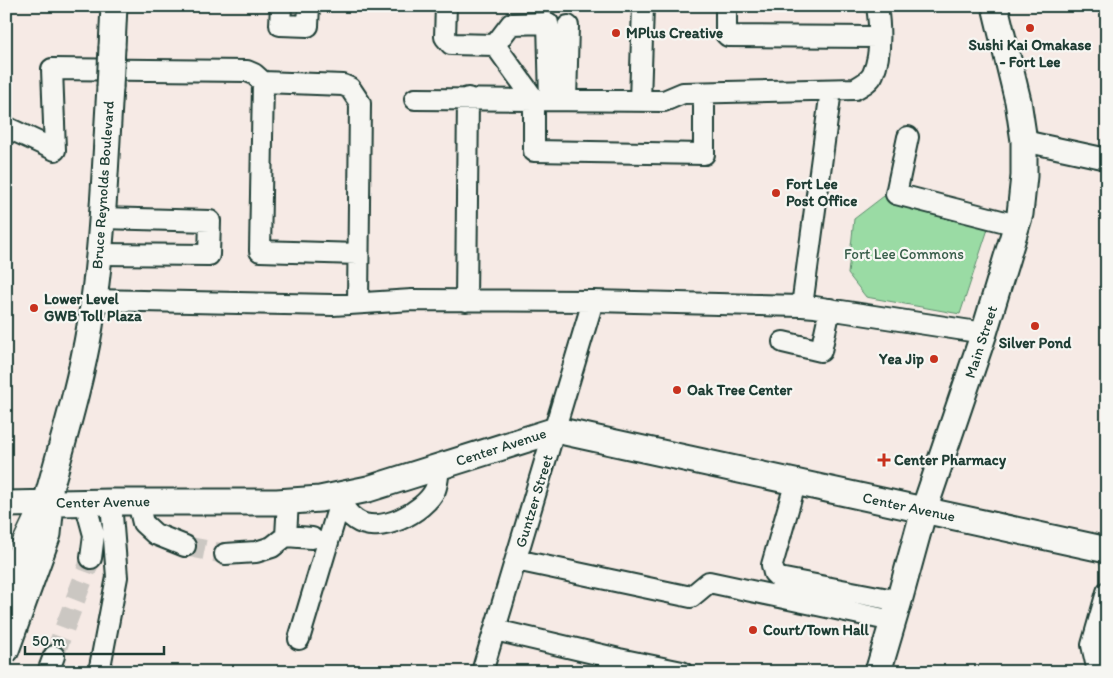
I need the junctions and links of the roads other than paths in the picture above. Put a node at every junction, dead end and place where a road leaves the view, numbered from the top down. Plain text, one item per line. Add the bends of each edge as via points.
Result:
1 (114, 6) edge
2 (281, 6) edge
3 (309, 6) edge
4 (446, 6) edge
5 (642, 6) edge
6 (726, 6) edge
7 (877, 6) edge
8 (995, 6) edge
9 (548, 14) edge
10 (568, 26) dead end
11 (879, 37) junction
12 (496, 44) junction
13 (263, 82) junction
14 (832, 90) junction
15 (704, 93) junction
16 (468, 98) junction
17 (415, 99) dead end
18 (550, 99) junction
19 (640, 101) junction
20 (6, 127) edge
21 (908, 137) dead end
22 (1024, 141) junction
23 (1107, 159) edge
24 (102, 218) junction
25 (1017, 225) junction
26 (99, 254) junction
27 (358, 254) junction
28 (94, 300) junction
29 (466, 301) junction
30 (593, 301) junction
31 (358, 303) junction
32 (802, 306) junction
33 (830, 309) junction
34 (984, 333) junction
35 (783, 342) dead end
36 (556, 430) junction
37 (439, 467) junction
38 (796, 482) junction
39 (338, 499) junction
40 (288, 501) junction
41 (85, 502) junction
42 (111, 502) junction
43 (138, 502) junction
44 (46, 503) junction
45 (7, 504) edge
46 (924, 510) junction
47 (286, 536) junction
48 (312, 538) dead end
49 (185, 546) tunnel mouth
50 (1107, 550) edge
51 (226, 554) tunnel mouth
52 (91, 558) tunnel mouth
53 (516, 560) junction
54 (6, 587) edge
55 (1107, 592) edge
56 (896, 611) junction
57 (495, 630) junction
58 (299, 640) dead end
59 (6, 650) edge
60 (617, 666) edge
61 (99, 672) edge
62 (482, 672) edge
63 (682, 672) edge
64 (878, 672) edge
65 (1098, 672) edge

1 - 24 main road, Bruce Reynolds Boulevard, bridge
2 - 3 street via 280,25 308,26
4 - 12 street via 447,41 451,44
5 - 19 street
6 - 11 street via 726,35
7 - 11 street
8 - 22 main road, Main Street via 1018,101
9 - 12 street via 511,24
9 - 18 street
10 - 18 street
11 - 14 street via 872,75 855,89
12 - 18 street
13 - 20 street via 247,71 52,69 55,150
13 - 27 street via 336,84 350,88 358,98 361,108
13 - 27 street via 260,251
14 - 15 street
14 - 32 street
15 - 18 street via 704,154 534,151
15 - 19 street via 683,94 664,101
16 - 17 street
16 - 18 street
16 - 29 street
18 - 19 street
21 - 25 street via 896,194
22 - 23 street
22 - 25 main road, Main Street via 1024,176
24 - 26 main road, Bruce Reynolds Boulevard
24 - 26 street via 210,221 210,255
25 - 34 main road, Main Street
26 - 28 main road, Bruce Reynolds Boulevard
27 - 31 street
28 - 31 street via 333,306
28 - 44 main road, Bruce Reynolds Boulevard via 80,372
29 - 30 street
29 - 31 street
30 - 32 street
30 - 36 street, Guntzer Street
32 - 33 street
33 - 34 street
33 - 35 street via 821,351
34 - 46 main road, Main Street
36 - 37 main road, Center Avenue
36 - 38 main road, Center Avenue
36 - 53 street, Guntzer Street
37 - 39 main road, Center Avenue
37 - 39 street via 436,488 430,498 413,513 387,523 369,525 357,521
38 - 46 main road, Center Avenue
38 - 56 street via 772,565 774,573 779,578
39 - 40 main road, Center Avenue
39 - 58 street
40 - 43 main road, Center Avenue
40 - 47 street
41 - 42 main road, Center Avenue
41 - 44 main road, Center Avenue
41 - 52 street via 94,535
42 - 43 main road, Center Avenue
42 - 61 street via 117,577
43 - 49 street via 143,523 155,534
44 - 45 main road, Center Avenue
44 - 54 highway
44 - 59 main road, Bruce Reynolds Boulevard via 50,513 48,534
46 - 50 main road, Center Avenue
46 - 56 main road, Main Street
47 - 48 street
47 - 51 street via 272,547 256,552
53 - 56 street via 691,597 710,582
53 - 57 street, Guntzer Street
55 - 65 street via 1092,645
56 - 64 main road, Main Street
57 - 60 street
57 - 62 street, Guntzer Street
60 - 63 street

